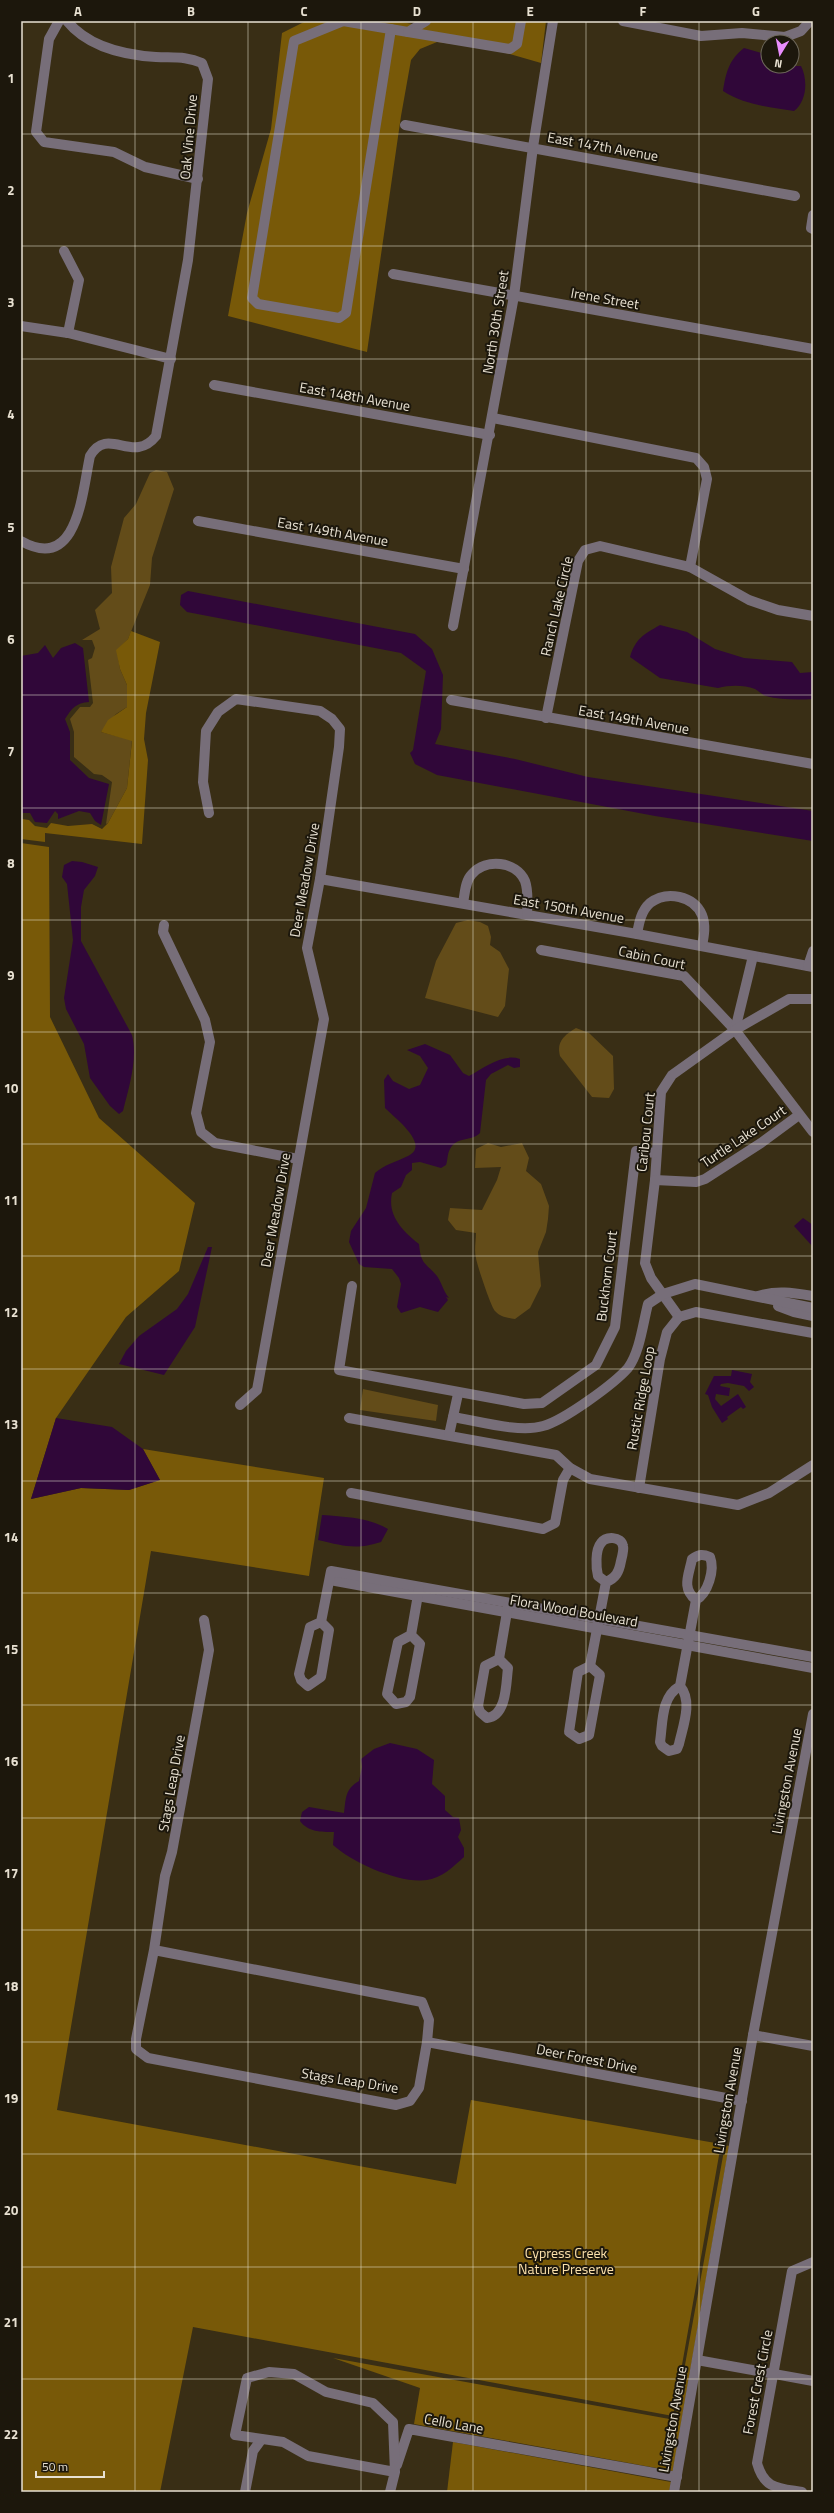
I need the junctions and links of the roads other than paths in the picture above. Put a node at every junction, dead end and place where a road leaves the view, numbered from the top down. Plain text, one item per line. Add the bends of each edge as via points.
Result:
1 (58, 21) edge
2 (67, 21) edge
3 (343, 21) edge
4 (426, 21) edge
5 (520, 21) edge
6 (553, 21) edge
7 (623, 21) edge
8 (810, 21) edge
9 (391, 29) junction
10 (408, 32) junction
11 (405, 125) dead end
12 (533, 147) junction
13 (198, 180) junction
14 (795, 196) dead end
15 (813, 215) edge
16 (813, 230) edge
17 (64, 251) dead end
18 (393, 274) dead end
19 (514, 296) junction
20 (21, 326) edge
21 (68, 333) junction
22 (813, 349) edge
23 (171, 359) junction
24 (214, 385) dead end
25 (493, 418) junction
26 (490, 435) junction
27 (198, 521) dead end
28 (21, 541) edge
29 (690, 567) junction
30 (464, 569) junction
31 (813, 616) edge
32 (453, 626) dead end
33 (451, 700) dead end
34 (546, 718) junction
35 (813, 764) edge
36 (209, 813) dead end
37 (320, 879) junction
38 (463, 903) junction
39 (527, 915) junction
40 (164, 925) dead end
41 (637, 934) junction
42 (702, 946) junction
43 (541, 950) dead end
44 (813, 951) edge
45 (753, 956) junction
46 (810, 967) edge
47 (813, 999) edge
48 (735, 1030) junction
49 (799, 1115) junction
50 (813, 1132) edge
51 (656, 1153) junction
52 (298, 1159) junction
53 (655, 1180) junction
54 (352, 1286) dead end
55 (663, 1294) junction
56 (756, 1296) junction
57 (813, 1296) edge
58 (813, 1308) edge
59 (813, 1316) edge
60 (679, 1317) junction
61 (813, 1333) edge
62 (458, 1394) junction
63 (240, 1405) dead end
64 (453, 1417) junction
65 (350, 1418) dead end
66 (449, 1435) junction
67 (813, 1464) edge
68 (570, 1468) junction
69 (639, 1488) junction
70 (351, 1493) dead end
71 (606, 1582) dead end
72 (419, 1592) junction
73 (696, 1600) dead end
74 (508, 1602) junction
75 (507, 1613) junction
76 (600, 1617) junction
77 (204, 1620) dead end
78 (322, 1622) junction
79 (598, 1628) junction
80 (690, 1634) junction
81 (411, 1635) junction
82 (688, 1645) junction
83 (813, 1657) edge
84 (499, 1659) junction
85 (590, 1666) junction
86 (813, 1668) edge
87 (680, 1686) junction
88 (813, 1714) edge
89 (154, 1950) junction
90 (753, 2035) junction
91 (427, 2042) junction
92 (813, 2046) edge
93 (742, 2101) junction
94 (813, 2262) edge
95 (697, 2360) junction
96 (774, 2374) junction
97 (813, 2380) edge
98 (261, 2440) junction
99 (395, 2472) junction
100 (677, 2477) junction
101 (245, 2492) edge
102 (390, 2492) edge
103 (674, 2492) edge
104 (802, 2492) edge

1 - 13 street via 49,39 36,132 44,142 114,152 145,167
2 - 13 street, Oak Vine Drive via 77,33 106,48 155,57 187,57 202,63 208,79
3 - 9 street
3 - 9 street via 294,41 252,298 258,304 339,318 346,313
4 - 10 street
5 - 10 street via 517,44 510,49
6 - 12 street, North 30th Street
7 - 8 street via 701,36 742,33 785,37 801,31
9 - 10 street
11 - 12 street, East 147th Avenue
12 - 14 street, East 147th Avenue
12 - 19 street, North 30th Street
13 - 23 street, Oak Vine Drive via 188,260
15 - 16 street
17 - 21 street via 79,280
18 - 19 street, Irene Street
19 - 22 street, Irene Street
19 - 25 street, North 30th Street
20 - 21 street
21 - 23 street
23 - 28 street, Oak Vine Drive via 156,436 149,445 135,449 105,442 96,446 90,456 75,527 64,542 52,548 35,549
24 - 26 street, East 148th Avenue
25 - 26 street, North 30th Street
25 - 29 street via 696,458 704,467 707,479
26 - 30 street, North 30th Street
27 - 30 street, East 149th Avenue
29 - 31 street, Ranch Lake Circle via 749,600 778,610
29 - 34 street, Ranch Lake Circle via 600,546 585,550 578,561
30 - 32 street, North 30th Street
33 - 34 street, East 149th Avenue
34 - 35 street, East 149th Avenue
36 - 37 street, Deer Meadow Drive via 203,782 206,730 218,712 236,699 320,711 340,728
37 - 38 street, East 150th Avenue
37 - 52 street, Deer Meadow Drive via 307,948 324,1019
38 - 39 street, East 150th Avenue
38 - 39 street via 466,886 472,874 486,865 499,863 515,870 525,881 528,897
39 - 41 street, East 150th Avenue
40 - 52 street via 163,932 205,1020 210,1042 196,1113 201,1132 215,1143
41 - 42 street, East 150th Avenue
41 - 42 street via 643,913 650,904 658,898 683,897 692,902 703,916
42 - 45 street, East 150th Avenue
43 - 48 street, Cabin Court via 684,976
44 - 46 street
45 - 46 street, East 150th Avenue
45 - 48 street
47 - 48 street, Caribou Court via 789,999
48 - 49 street, Cabin Court
48 - 51 street, Caribou Court via 672,1075 661,1092
49 - 50 street, Cabin Court
49 - 53 street, Turtle Lake Court via 705,1179 696,1182
51 - 53 street, Caribou Court
51 - 62 street, Buckhorn Court via 636,1151 615,1327 596,1365 542,1403 524,1404
52 - 63 street, Deer Meadow Drive via 257,1390
53 - 55 street, Caribou Court via 645,1263 651,1278
54 - 62 street, Buckhorn Court via 339,1370
55 - 56 street via 695,1284
55 - 60 street
55 - 64 street via 648,1304 628,1367 580,1408 543,1426 516,1427
56 - 57 street via 770,1292 788,1292
56 - 58 street
56 - 59 street via 794,1312
60 - 61 street via 696,1312
60 - 69 street, Rustic Ridge Loop via 667,1332 660,1359
62 - 64 street
64 - 66 street
65 - 66 street
66 - 68 street via 556,1455
67 - 69 street via 769,1493 738,1505
68 - 69 street via 590,1479
68 - 70 street via 563,1480 555,1523 544,1529
71 - 76 street
72 - 74 street, Flora Wood Boulevard via 457,1592
72 - 75 street, Flora Wood Boulevard
72 - 78 street, Flora Wood Boulevard via 330,1575
72 - 81 street
73 - 80 street
74 - 75 street
74 - 76 street, Flora Wood Boulevard
75 - 79 street, Flora Wood Boulevard
75 - 84 street
76 - 79 street
76 - 80 street, Flora Wood Boulevard
77 - 89 street, Stags Leap Drive via 209,1650 172,1852 165,1876
78 - 78 street via 329,1630 321,1677 308,1686 299,1674 310,1627
79 - 82 street, Flora Wood Boulevard
79 - 85 street
80 - 82 street
80 - 83 street, Flora Wood Boulevard
81 - 81 street via 420,1644 410,1697 406,1702 396,1704 388,1694 398,1642
82 - 86 street, Flora Wood Boulevard
82 - 87 street
84 - 84 street via 508,1668 501,1709 487,1718 478,1706 485,1666
85 - 85 street via 600,1675 590,1735 579,1739 570,1732 578,1672
87 - 87 street via 686,1692 687,1701 680,1744 677,1749 669,1751 660,1742 666,1698 671,1691
88 - 90 street, Livingston Avenue
89 - 91 street, Stags Leap Drive via 422,2002 429,2020
89 - 91 street, Stags Leap Drive via 136,2039 136,2049 148,2058 396,2105 410,2101 419,2088
90 - 92 street
90 - 93 street, Livingston Avenue
91 - 93 street, Deer Forest Drive
93 - 95 street, Livingston Avenue
94 - 96 street, Forest Crest Circle via 792,2271
95 - 96 street
95 - 100 street, Livingston Avenue
96 - 97 street
96 - 104 street, Forest Crest Circle via 757,2463 760,2477 774,2487
98 - 99 street via 283,2442 308,2456
98 - 99 street via 235,2435 247,2378 268,2372 294,2374 326,2392 373,2403 393,2422
98 - 101 street via 253,2451
99 - 100 street, Cello Lane via 409,2429
99 - 102 street
100 - 103 street, Livingston Avenue

